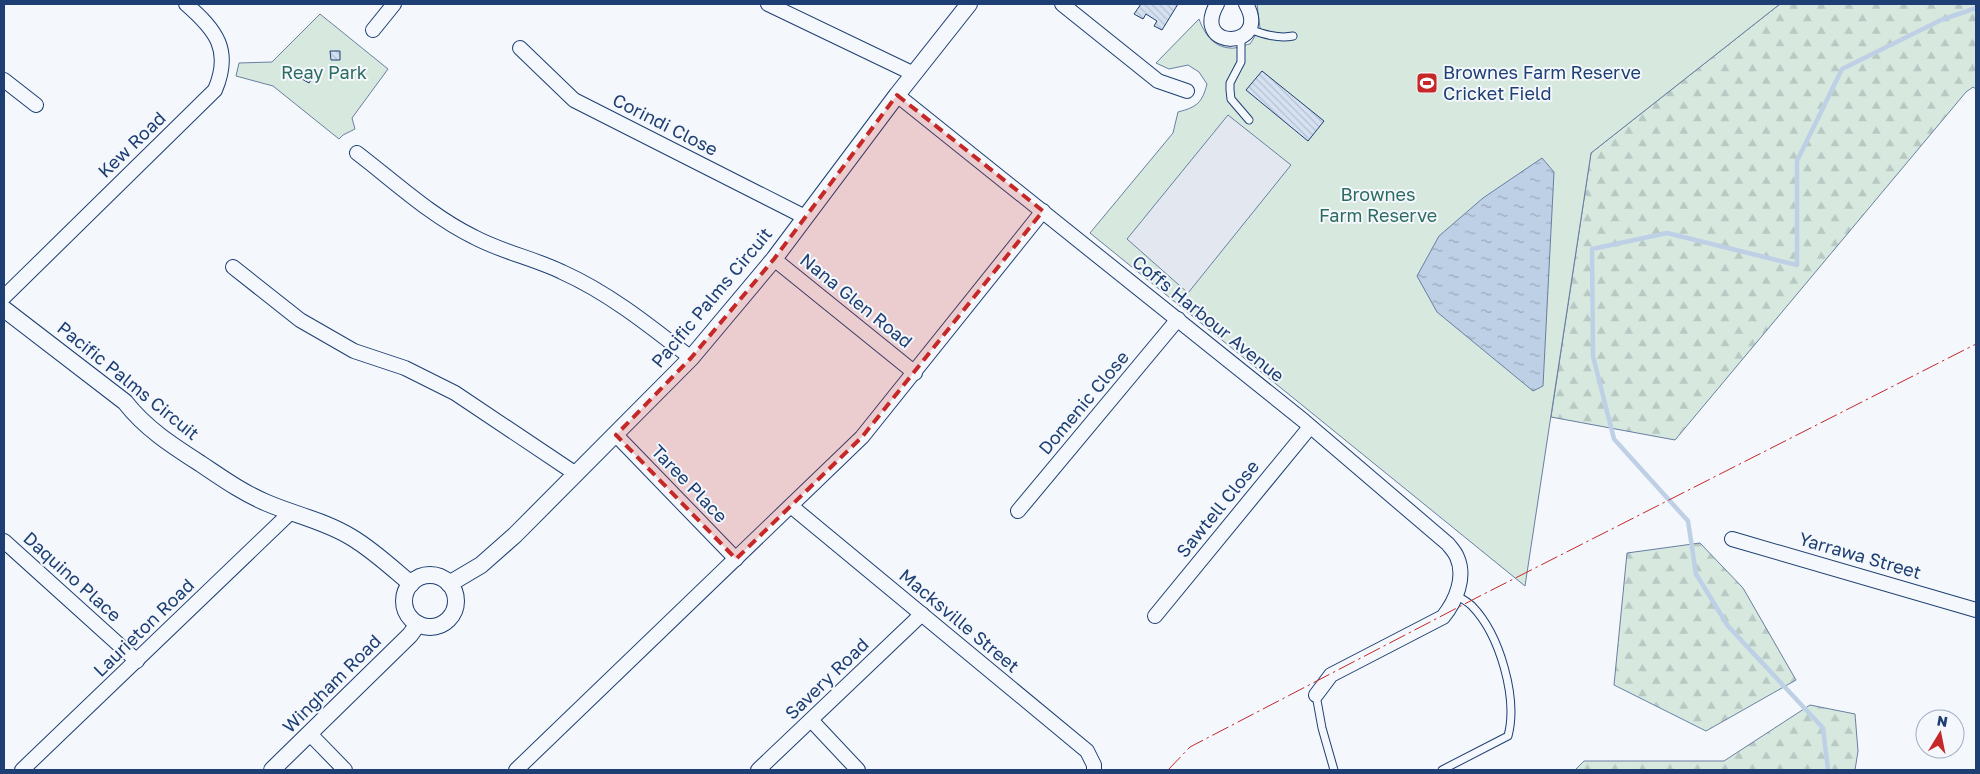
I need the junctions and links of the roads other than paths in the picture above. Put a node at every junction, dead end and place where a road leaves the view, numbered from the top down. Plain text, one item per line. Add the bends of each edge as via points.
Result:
1 (186, 4) edge
2 (394, 4) edge
3 (768, 4) edge
4 (969, 4) edge
5 (1062, 4) edge
6 (1217, 4) edge
7 (1246, 4) edge
8 (373, 30) dead end
9 (1245, 33) junction
10 (1293, 36) dead end
11 (520, 48) dead end
12 (914, 74) junction
13 (4, 80) edge
14 (1187, 91) dead end
15 (897, 95) junction
16 (36, 105) dead end
17 (1249, 120) dead end
18 (357, 153) dead end
19 (1043, 211) junction
20 (805, 217) junction
21 (774, 259) junction
22 (233, 267) dead end
23 (4, 297) edge
24 (4, 309) edge
25 (1178, 319) junction
26 (691, 358) junction
27 (915, 373) junction
28 (1310, 427) junction
29 (616, 435) junction
30 (576, 474) junction
31 (791, 506) junction
32 (1018, 511) dead end
33 (291, 512) junction
34 (1732, 539) dead end
35 (4, 541) edge
36 (736, 559) junction
37 (411, 584) junction
38 (449, 584) junction
39 (1456, 595) junction
40 (1976, 610) edge
41 (922, 614) junction
42 (1155, 616) dead end
43 (418, 624) junction
44 (137, 661) junction
45 (1316, 695) joint
46 (811, 720) junction
47 (310, 734) junction
48 (22, 770) edge
49 (272, 770) edge
50 (345, 770) edge
51 (516, 770) edge
52 (758, 770) edge
53 (858, 770) edge
54 (1094, 770) edge
55 (1334, 770) edge
56 (1442, 770) edge

1 - 23 street, Kew Road via 209,25 221,47 221,77 215,90
2 - 8 street
3 - 12 street
4 - 12 street, Pacific Palms Circuit
5 - 14 street via 1158,81
6 - 9 street via 1210,19 1217,34 1232,40
7 - 9 street via 1251,23
9 - 10 lane
9 - 17 lane via 1241,62 1230,83 1230,90 1231,98
11 - 20 street, Corindi Close via 574,100
12 - 15 street, Pacific Palms Circuit
13 - 16 street
15 - 19 street, Coffs Harbour Avenue
15 - 20 street, Pacific Palms Circuit
18 - 26 street via 429,210 472,237 562,271 598,290
19 - 25 street, Coffs Harbour Avenue
19 - 27 street
20 - 21 street, Pacific Palms Circuit
21 - 26 street, Pacific Palms Circuit
21 - 27 street, Nana Glen Road
22 - 30 street via 300,320 354,351 405,368 455,393
24 - 33 street, Pacific Palms Circuit via 126,402 137,417 158,435 234,486
25 - 28 street, Coffs Harbour Avenue
25 - 32 street, Domenic Close
26 - 29 street, Pacific Palms Circuit
27 - 31 street via 862,437
28 - 39 street, Coffs Harbour Avenue via 1448,544 1458,558 1460,575
28 - 42 street, Sawtell Close
29 - 30 street, Pacific Palms Circuit
29 - 36 street, Taree Place
30 - 38 street, Pacific Palms Circuit via 481,565
31 - 36 street
31 - 41 street, Macksville Street
33 - 37 street, Pacific Palms Circuit via 319,521 350,537
33 - 44 street, Laurieton Road
34 - 40 street, Yarrawa Street
35 - 44 street, Daquino Place
36 - 51 street
37 - 38 street via 418,578 432,575
37 - 43 street via 406,591 404,605
38 - 43 street via 455,596 452,614 438,626
39 - 45 street, Coffs Harbour Avenue via 1443,616 1331,675
39 - 56 lane via 1472,606 1494,638 1509,684 1512,722 1508,736
41 - 46 street, Savery Road
41 - 54 street, Macksville Street via 1087,751
43 - 47 street, Wingham Road
44 - 48 street, Laurieton Road
45 - 55 lane, Coffs Harbour Avenue
46 - 52 street, Savery Road
46 - 53 street
47 - 49 street, Wingham Road
47 - 50 street

